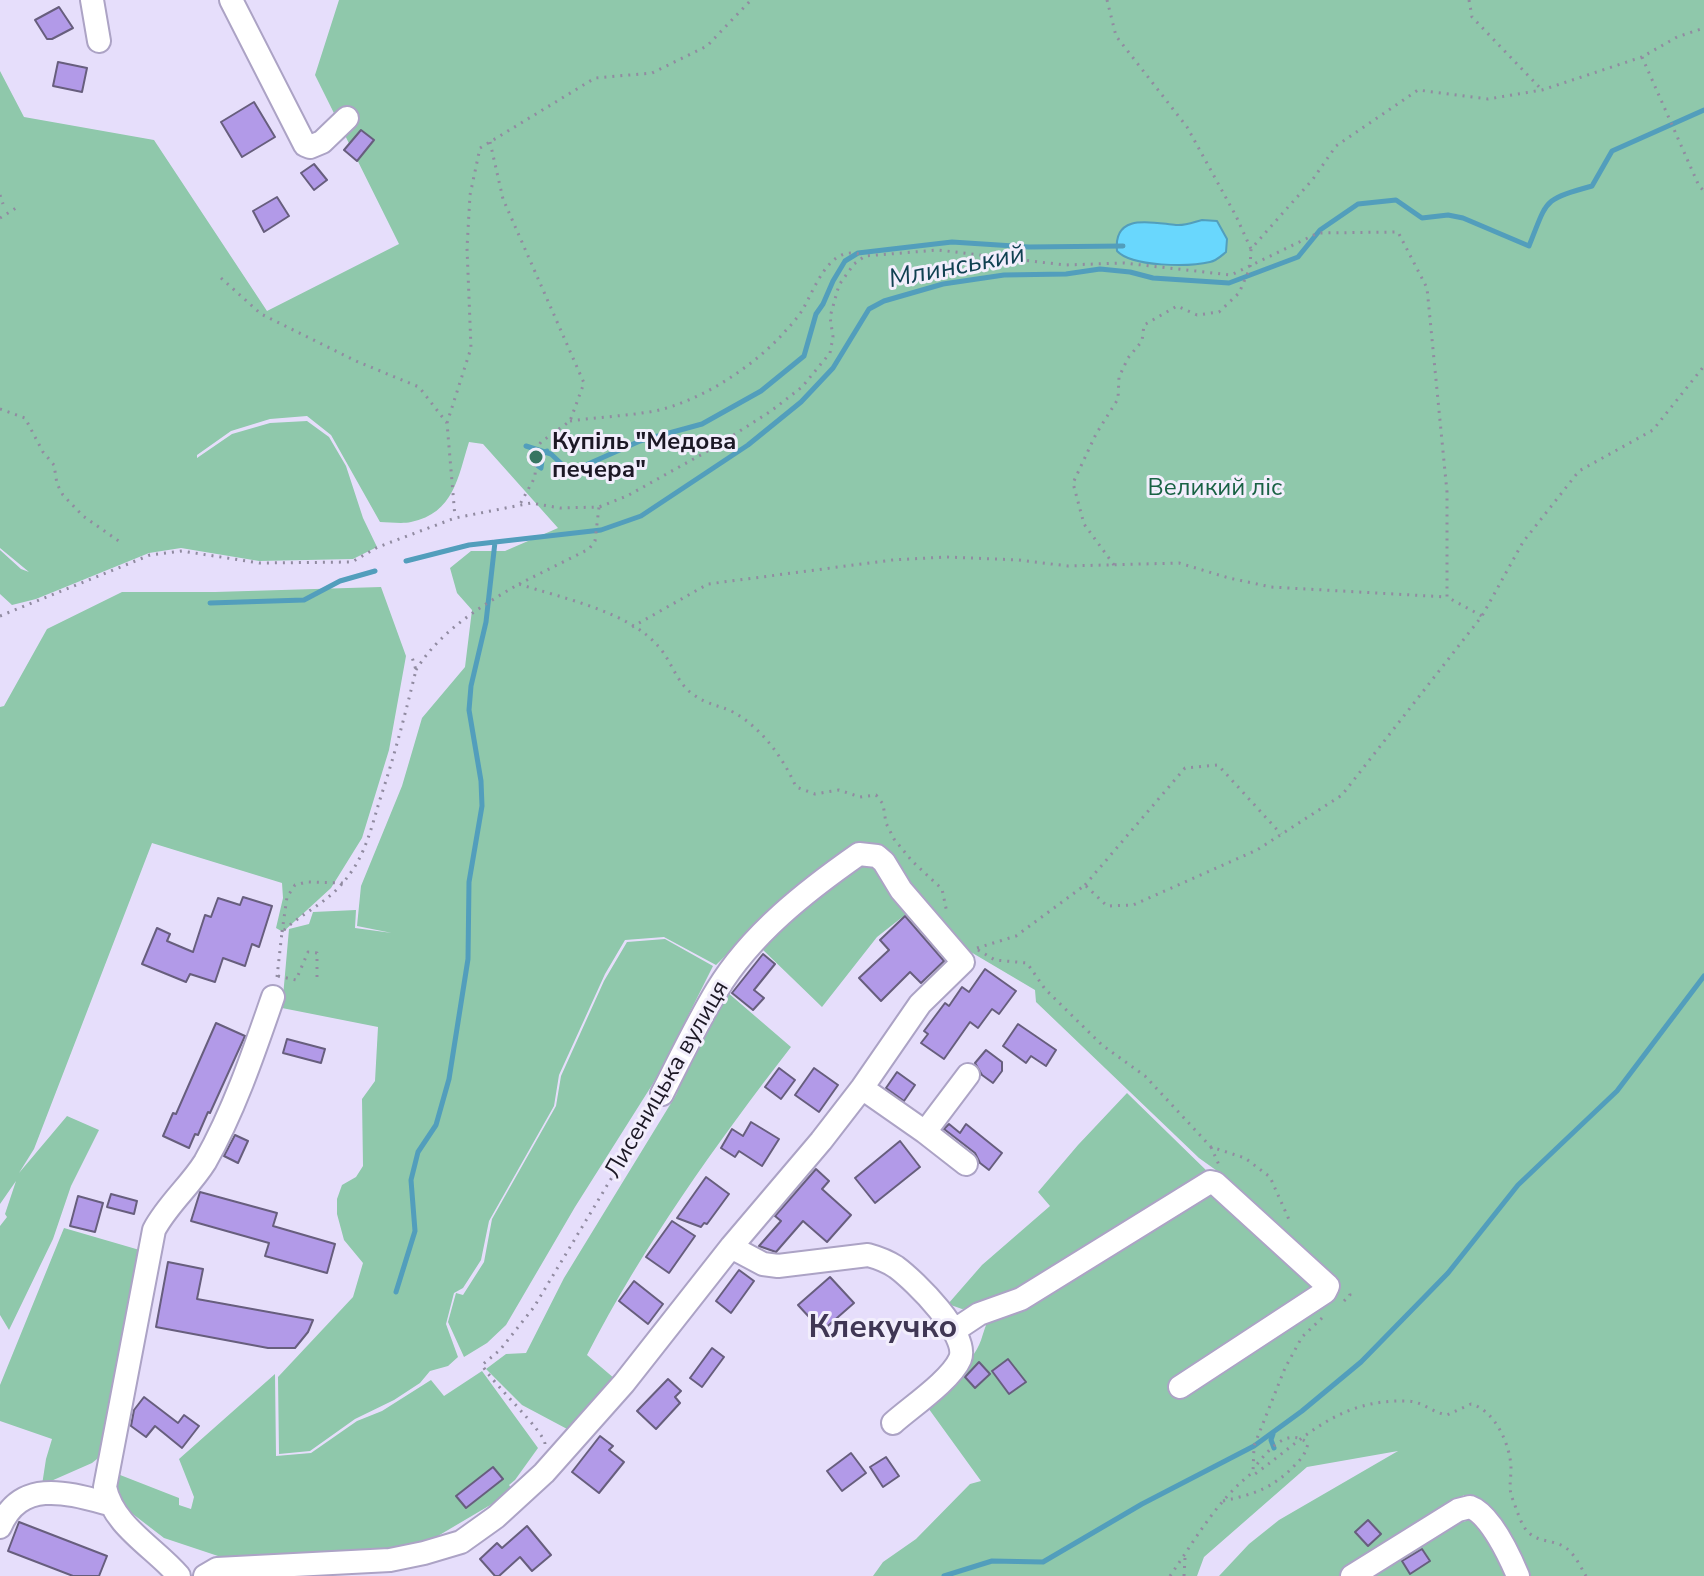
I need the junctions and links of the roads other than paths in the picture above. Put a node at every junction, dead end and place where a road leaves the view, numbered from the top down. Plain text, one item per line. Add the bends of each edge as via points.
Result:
1 (92, 0) edge
2 (231, 0) edge
3 (99, 41) dead end
4 (347, 118) dead end
5 (275, 987) road end
6 (968, 1075) dead end
7 (862, 1088) junction
8 (662, 1094) road end
9 (925, 1132) junction
10 (966, 1164) dead end
11 (731, 1247) junction
12 (955, 1330) junction
13 (1180, 1387) dead end
14 (893, 1423) dead end
15 (109, 1504) junction
16 (0, 1527) edge
17 (179, 1576) edge
18 (205, 1576) edge
19 (1352, 1576) edge
20 (1518, 1576) edge

1 - 3 street
2 - 4 street via 305,145 322,142
5 - 15 street via 207,1158 154,1230 105,1487
6 - 9 street
7 - 8 street, Лисеницька вулиця via 920,1004 963,962 901,890 884,862 859,854 779,917 742,958 719,988
7 - 9 street
7 - 11 street
9 - 10 street
11 - 12 street via 778,1266 853,1256 881,1258 917,1285
11 - 18 street via 624,1383 544,1473 461,1542 390,1560 217,1569
12 - 13 street via 979,1314 1021,1299 1215,1183 1328,1286
12 - 14 street via 962,1345 959,1362
15 - 16 street via 44,1491 23,1497
15 - 17 street
19 - 20 street via 1470,1507 1490,1524

